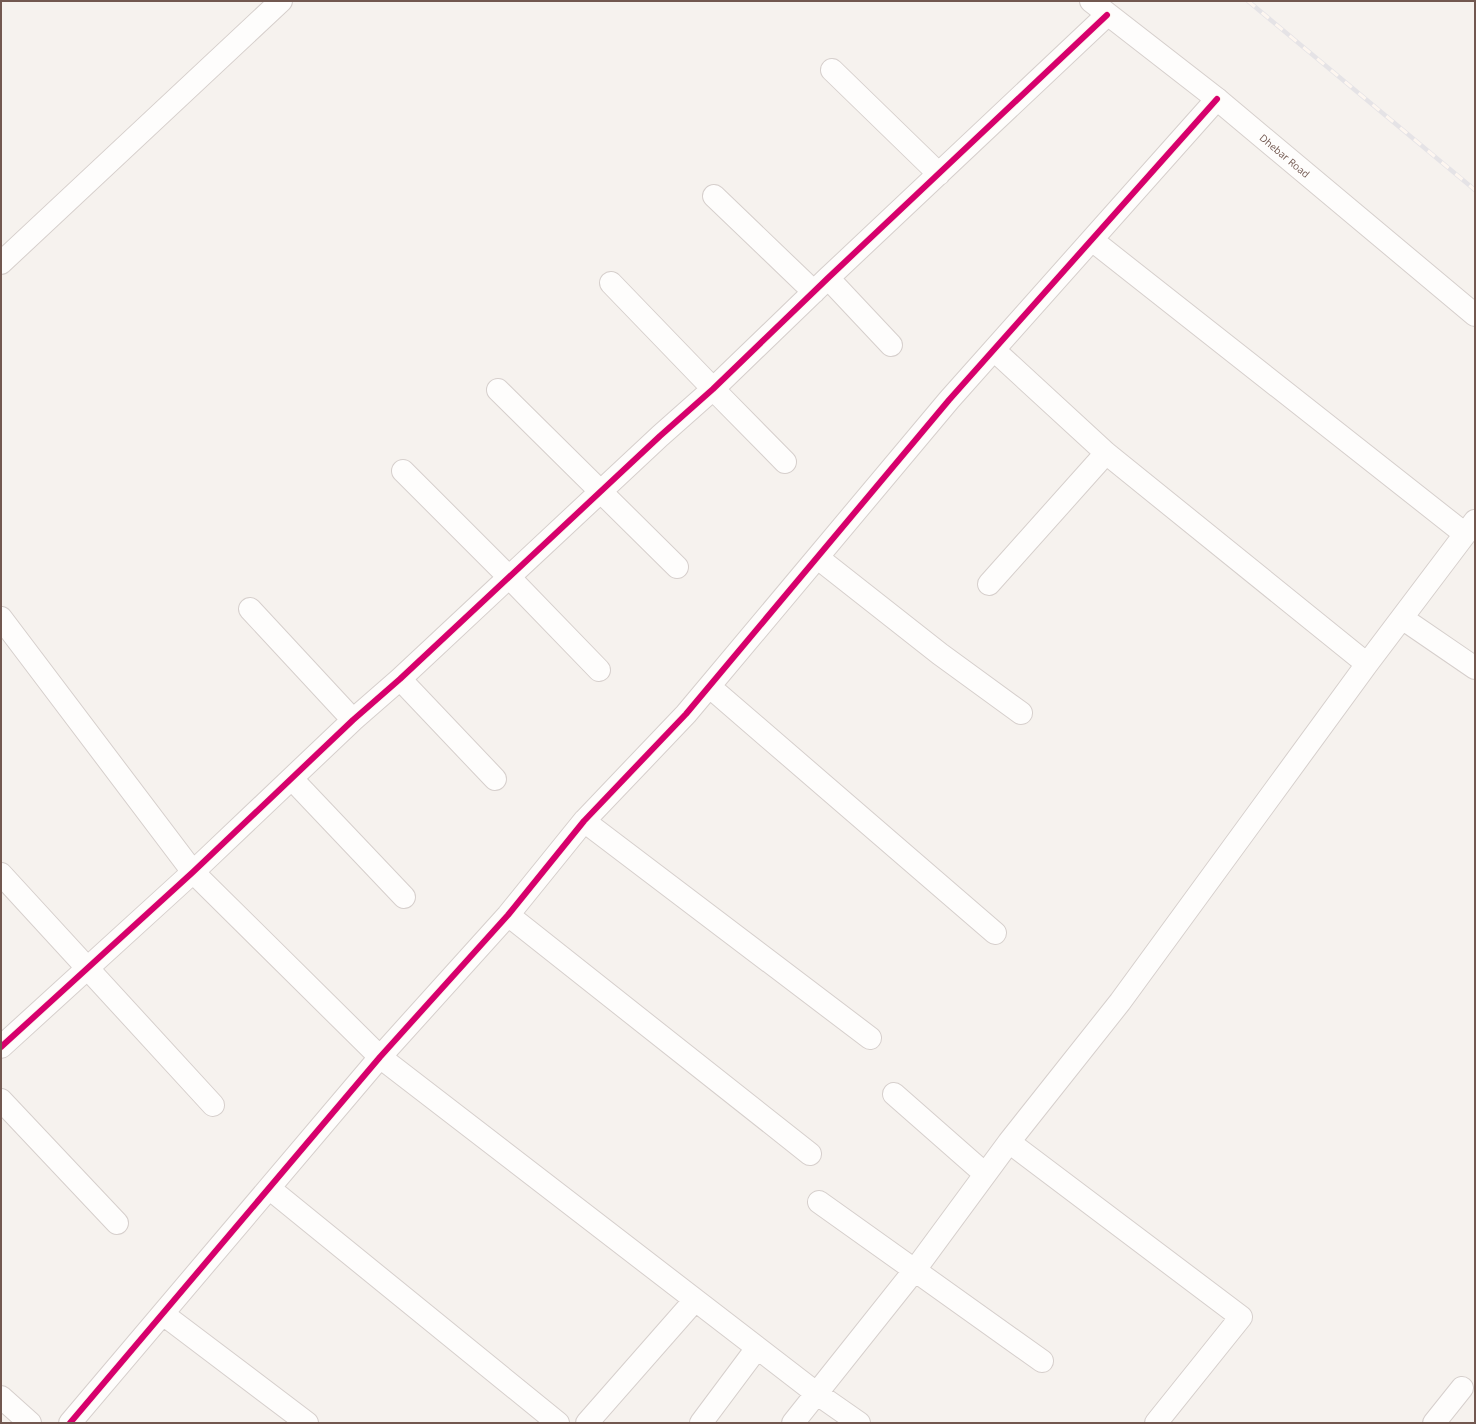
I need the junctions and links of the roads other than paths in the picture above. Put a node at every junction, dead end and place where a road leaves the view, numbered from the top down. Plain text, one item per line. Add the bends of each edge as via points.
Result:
1 (281, 1) edge
2 (1091, 1) edge
3 (1108, 15) junction
4 (832, 70) dead end
5 (1217, 99) junction
6 (939, 174) junction
7 (714, 196) dead end
8 (1092, 240) junction
9 (1, 263) edge
10 (611, 282) dead end
11 (821, 285) junction
12 (1475, 315) edge
13 (891, 345) dead end
14 (994, 350) junction
15 (713, 389) junction
16 (498, 390) dead end
17 (1106, 452) junction
18 (785, 462) dead end
19 (403, 471) dead end
20 (601, 492) junction
21 (1470, 528) edge
22 (818, 558) junction
23 (677, 567) dead end
24 (509, 577) junction
25 (989, 584) dead end
26 (250, 609) dead end
27 (1, 618) edge
28 (1402, 618) junction
29 (1367, 664) junction
30 (1475, 668) edge
31 (599, 670) dead end
32 (400, 680) junction
33 (710, 687) junction
34 (1022, 713) dead end
35 (353, 720) junction
36 (292, 779) junction
37 (495, 779) dead end
38 (584, 821) junction
39 (193, 872) junction
40 (1, 874) edge
41 (404, 897) dead end
42 (508, 914) junction
43 (995, 933) dead end
44 (87, 969) junction
45 (870, 1038) dead end
46 (1, 1047) edge
47 (380, 1057) junction
48 (894, 1094) dead end
49 (1, 1100) edge
50 (213, 1105) dead end
51 (1009, 1142) junction
52 (810, 1154) dead end
53 (985, 1174) junction
54 (269, 1188) junction
55 (819, 1202) dead end
56 (116, 1223) dead end
57 (914, 1271) junction
58 (695, 1300) junction
59 (162, 1314) junction
60 (758, 1348) junction
61 (1042, 1360) dead end
62 (1462, 1388) dead end
63 (816, 1393) junction
64 (1, 1397) edge
65 (30, 1423) edge
66 (70, 1423) edge
67 (307, 1423) edge
68 (558, 1423) edge
69 (587, 1423) edge
70 (701, 1423) edge
71 (793, 1423) edge
72 (859, 1423) edge
73 (1156, 1423) edge
74 (1434, 1423) edge

1 - 9 street
2 - 3 street, Dhebar Road
3 - 5 street, Dhebar Road
3 - 6 street
4 - 6 street
5 - 8 street
5 - 12 street, Dhebar Road
6 - 11 street
7 - 11 street
8 - 14 street
8 - 21 street
10 - 15 street
11 - 13 street
11 - 15 street
14 - 17 street
14 - 22 street
15 - 18 street
15 - 20 street
16 - 20 street
17 - 25 street
17 - 29 street
19 - 24 street
20 - 23 street
20 - 24 street
21 - 28 street
22 - 33 street
22 - 34 street via 940,654
24 - 31 street
24 - 32 street
26 - 35 street
27 - 39 street
28 - 29 street
28 - 30 street
29 - 51 street via 1120,1002
32 - 35 street
32 - 37 street
33 - 38 street
33 - 43 street
35 - 36 street
36 - 39 street
36 - 41 street
38 - 42 street
38 - 45 street
39 - 44 street
39 - 47 street
40 - 44 street
42 - 47 street
42 - 52 street
44 - 46 street
44 - 50 street
47 - 54 street
47 - 58 street
48 - 53 street
49 - 56 street
51 - 53 street
51 - 73 street via 1240,1317
53 - 57 street
54 - 59 street
54 - 68 street
55 - 57 street
57 - 61 street
57 - 63 street
58 - 60 street
58 - 69 street
59 - 66 street
59 - 67 street
60 - 63 street
60 - 70 street
62 - 74 street
63 - 71 street
63 - 72 street
64 - 65 street

